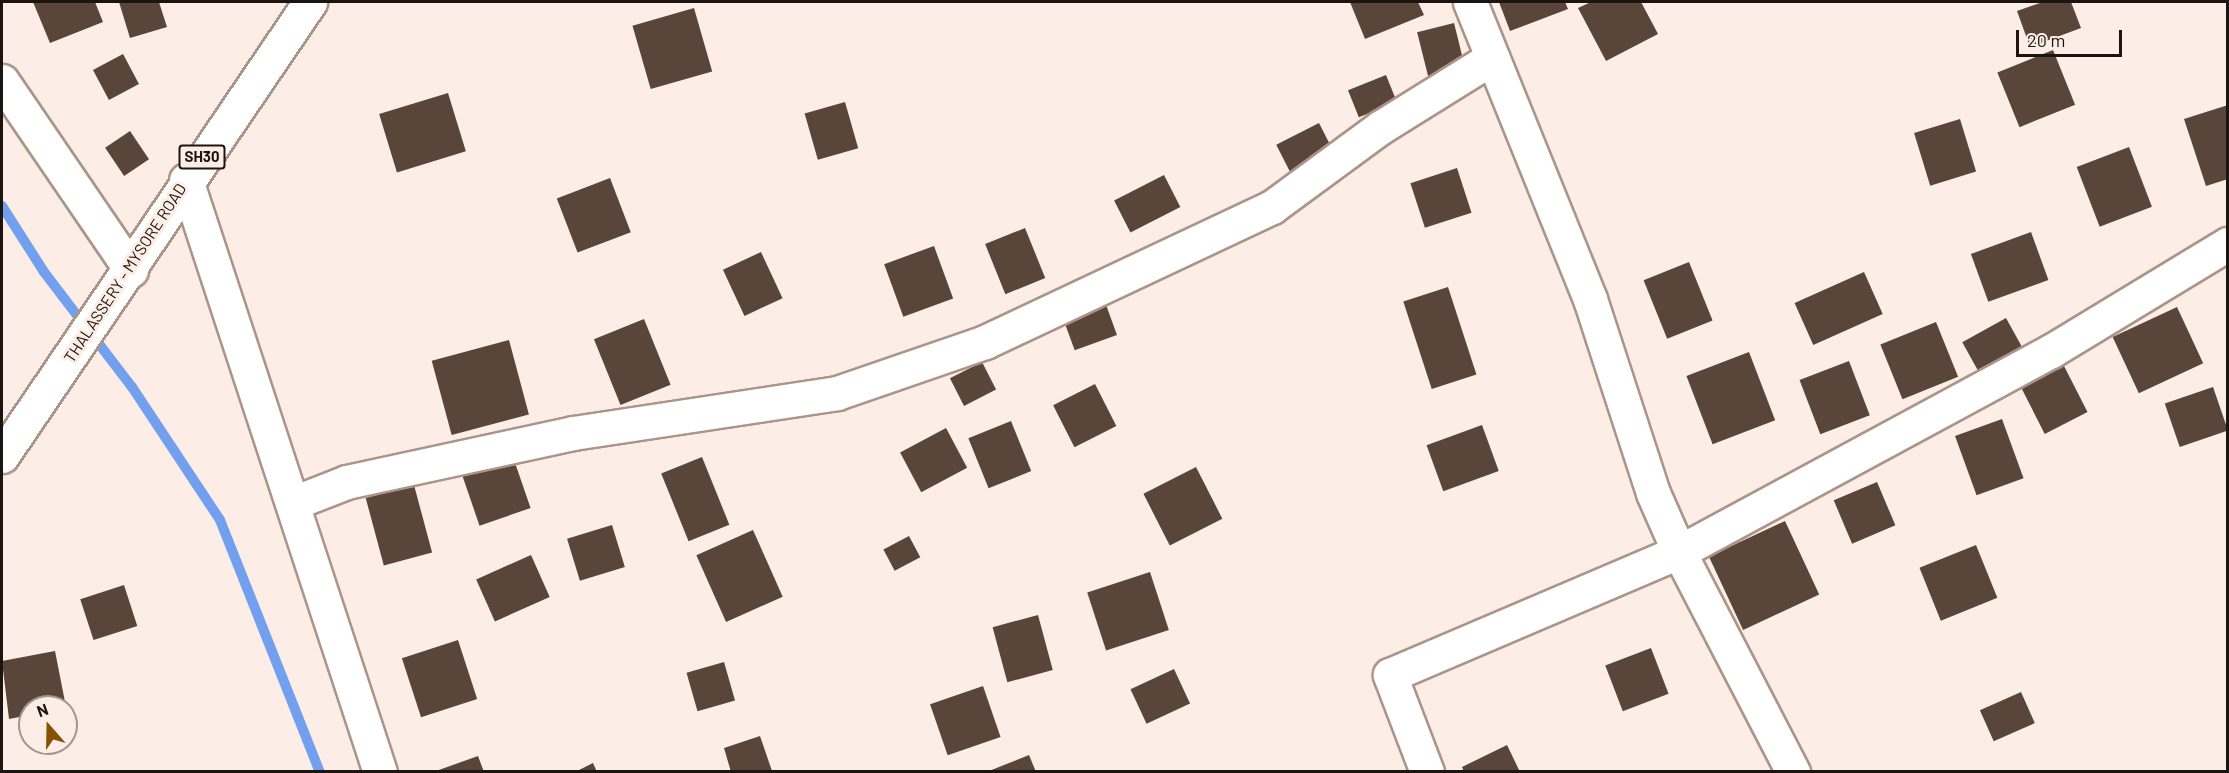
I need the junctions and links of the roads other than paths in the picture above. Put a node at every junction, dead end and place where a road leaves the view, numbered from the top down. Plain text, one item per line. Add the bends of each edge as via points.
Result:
1 (310, 2) edge
2 (1470, 2) edge
3 (1492, 58) junction
4 (2, 81) edge
5 (186, 180) junction
6 (2228, 244) edge
7 (131, 270) junction
8 (2, 456) edge
9 (293, 503) junction
10 (1679, 552) junction
11 (380, 771) edge
12 (1427, 771) edge
13 (1793, 771) edge

1 - 5 street, THALASSERY - MYSORE ROAD / SH30
2 - 3 street
3 - 9 street via 1381,127 1272,207 985,342 837,393 573,433 347,482
3 - 10 street via 1590,300 1653,493
4 - 7 street
5 - 7 street, THALASSERY - MYSORE ROAD / SH30
5 - 9 street
6 - 10 street via 2050,351
7 - 8 street, THALASSERY - MYSORE ROAD / SH30
9 - 11 street
10 - 12 street via 1390,675
10 - 13 street

